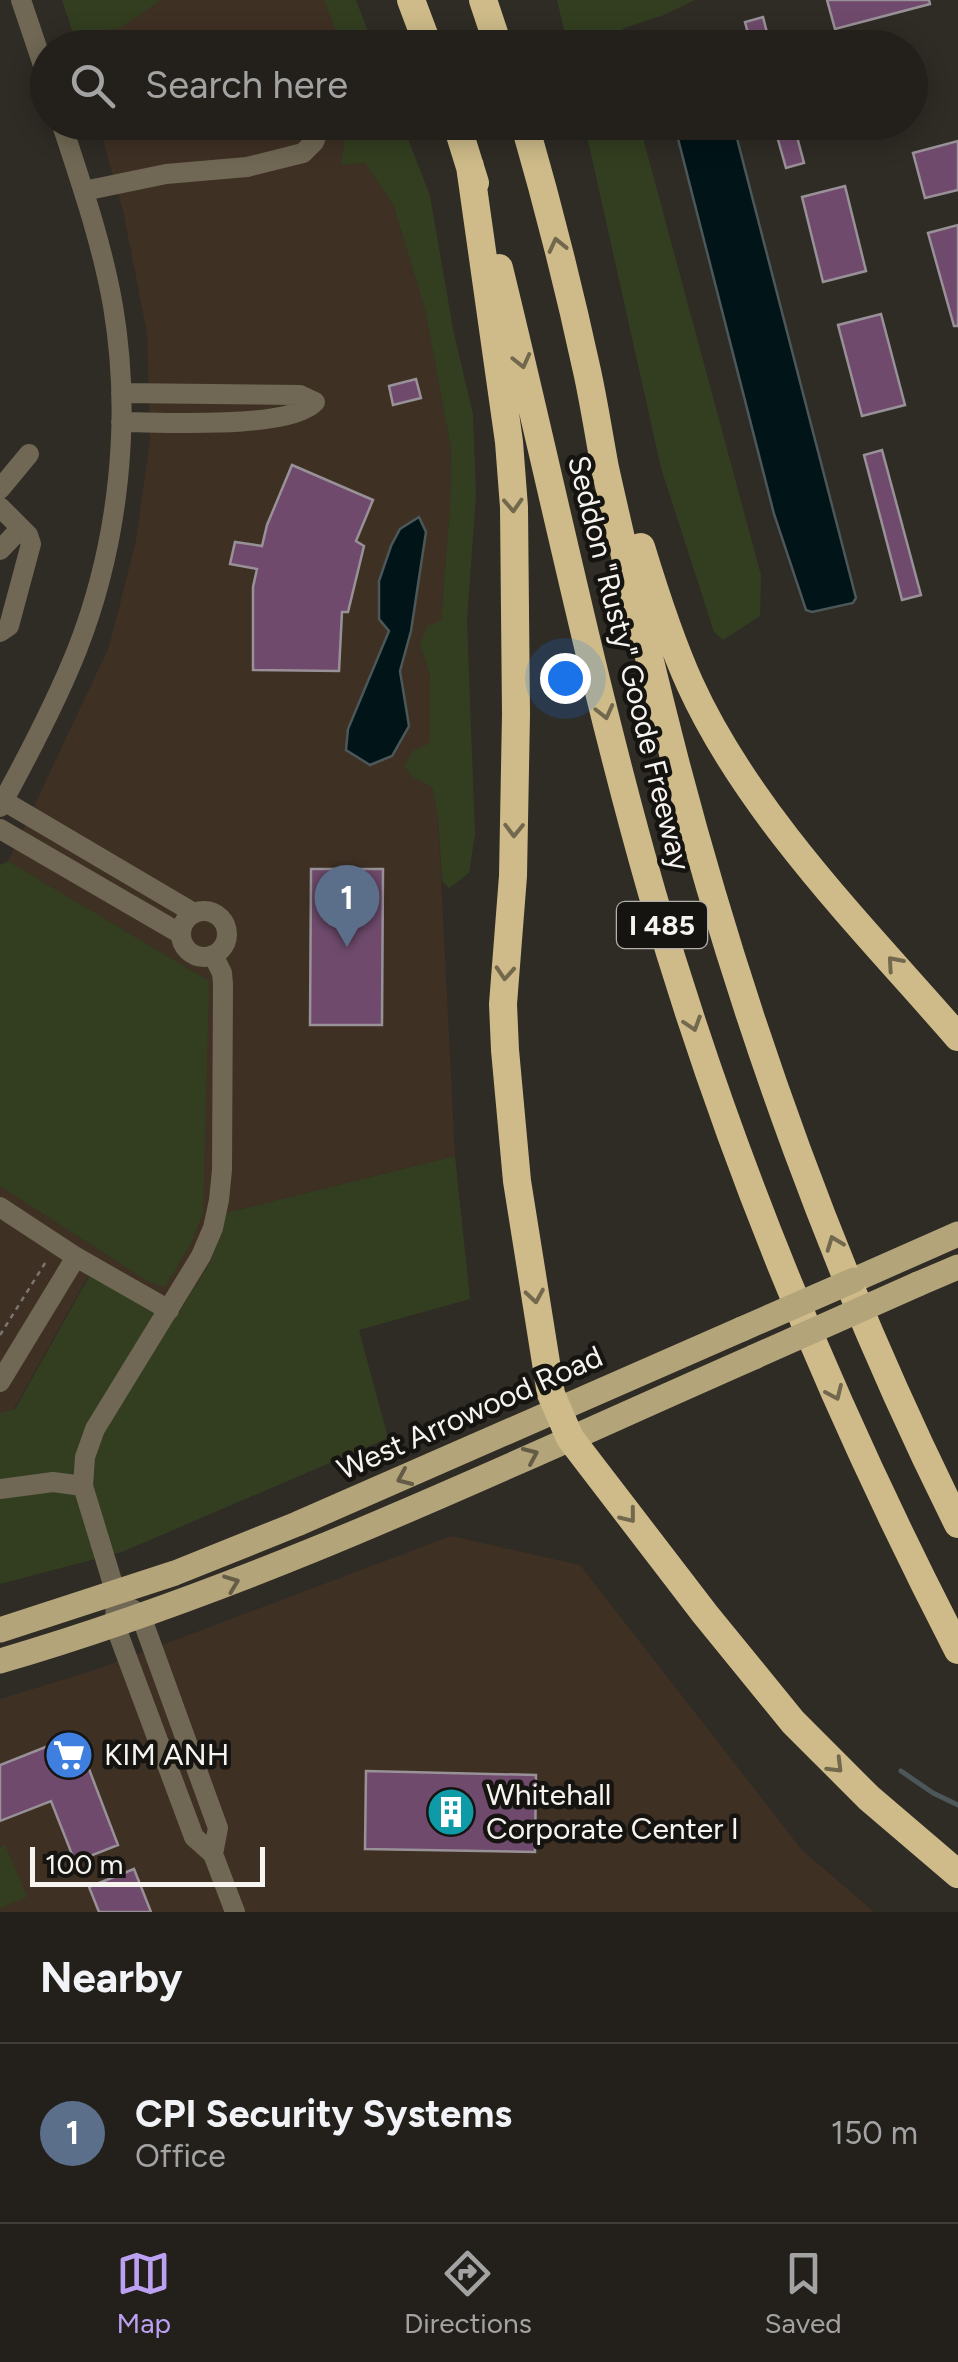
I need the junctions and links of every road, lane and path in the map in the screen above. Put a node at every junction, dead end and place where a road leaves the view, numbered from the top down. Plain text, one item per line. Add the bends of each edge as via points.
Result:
1 (20, 0) edge
2 (412, 0) edge
3 (482, 0) edge
4 (30, 30) edge
5 (423, 30) edge
6 (493, 30) edge
7 (67, 140) edge
8 (315, 140) edge
9 (462, 140) edge
10 (529, 140) edge
11 (470, 166) junction
12 (84, 191) junction
13 (588, 374) junction
14 (121, 393) junction
15 (121, 422) junction
16 (29, 454) dead end
17 (0, 490) edge
18 (0, 508) edge
19 (22, 528) junction
20 (0, 550) edge
21 (0, 632) edge
22 (2, 804) edge
23 (0, 829) edge
24 (98, 856) junction
25 (85, 879) junction
26 (194, 912) junction
27 (180, 934) junction
28 (214, 955) junction
29 (958, 1037) edge
30 (0, 1207) edge
31 (958, 1234) edge
32 (51, 1253) dead end
33 (76, 1257) junction
34 (958, 1267) edge
35 (170, 1310) junction
36 (0, 1335) edge
37 (0, 1382) edge
38 (557, 1411) junction
39 (570, 1438) junction
40 (83, 1486) junction
41 (0, 1489) edge
42 (958, 1524) edge
43 (116, 1594) junction
44 (141, 1616) junction
45 (116, 1625) junction
46 (0, 1630) edge
47 (958, 1650) edge
48 (0, 1661) edge
49 (213, 1854) junction
50 (958, 1874) edge
51 (235, 1912) edge

1 - 4 street
2 - 5 highway
3 - 6 highway
7 - 12 street
8 - 12 street via 303,153 247,168 166,174
9 - 11 highway, Seddon "Rusty" Goode Freeway / I 485
13 -> 10 highway, Seddon "Rusty" Goode Freeway / I 485
11 -> 38 highway via 514,507 513,876 502,1004 505,1050 517,1181
11 -> 47 highway, Seddon "Rusty" Goode Freeway / I 485 via 626,799 701,1050 815,1348
12 - 14 street via 113,305
29 -> 13 highway via 797,850 716,733 668,631
42 -> 13 highway, Seddon "Rusty" Goode Freeway / I 485 via 834,1243 736,970 657,688
14 - 15 street
14 - 15 street via 300,396 315,402 300,413 255,422
15 - 22 street via 116,496 92,605 55,702
16 - 17 street
18 - 19 street
19 - 20 street
19 - 21 street via 31,544 9,626
22 - 24 street
23 - 25 street
24 - 25 street
24 - 26 street
25 - 27 street
26 - 27 street
26 - 28 street via 210,912 226,926 226,942
27 - 28 street via 194,955
28 - 35 street via 223,984 220,1200 208,1243
30 - 33 street
31 - 38 main road, West Arrowood Road, bridge
32 - 36 path
33 - 35 street
33 - 37 street
34 - 39 main road, West Arrowood Road, bridge
35 - 40 street via 95,1429
38 - 39 highway
38 -> 43 main road, West Arrowood Road
44 -> 39 main road, West Arrowood Road via 312,1551
39 -> 50 highway via 793,1722 868,1798
40 - 41 street via 53,1482
40 - 43 street
43 - 44 street
43 - 45 street
43 - 46 main road, West Arrowood Road
44 - 45 main road, West Arrowood Road
44 - 49 street via 218,1828
45 - 48 main road, West Arrowood Road
45 - 49 street via 194,1837
49 - 51 street

